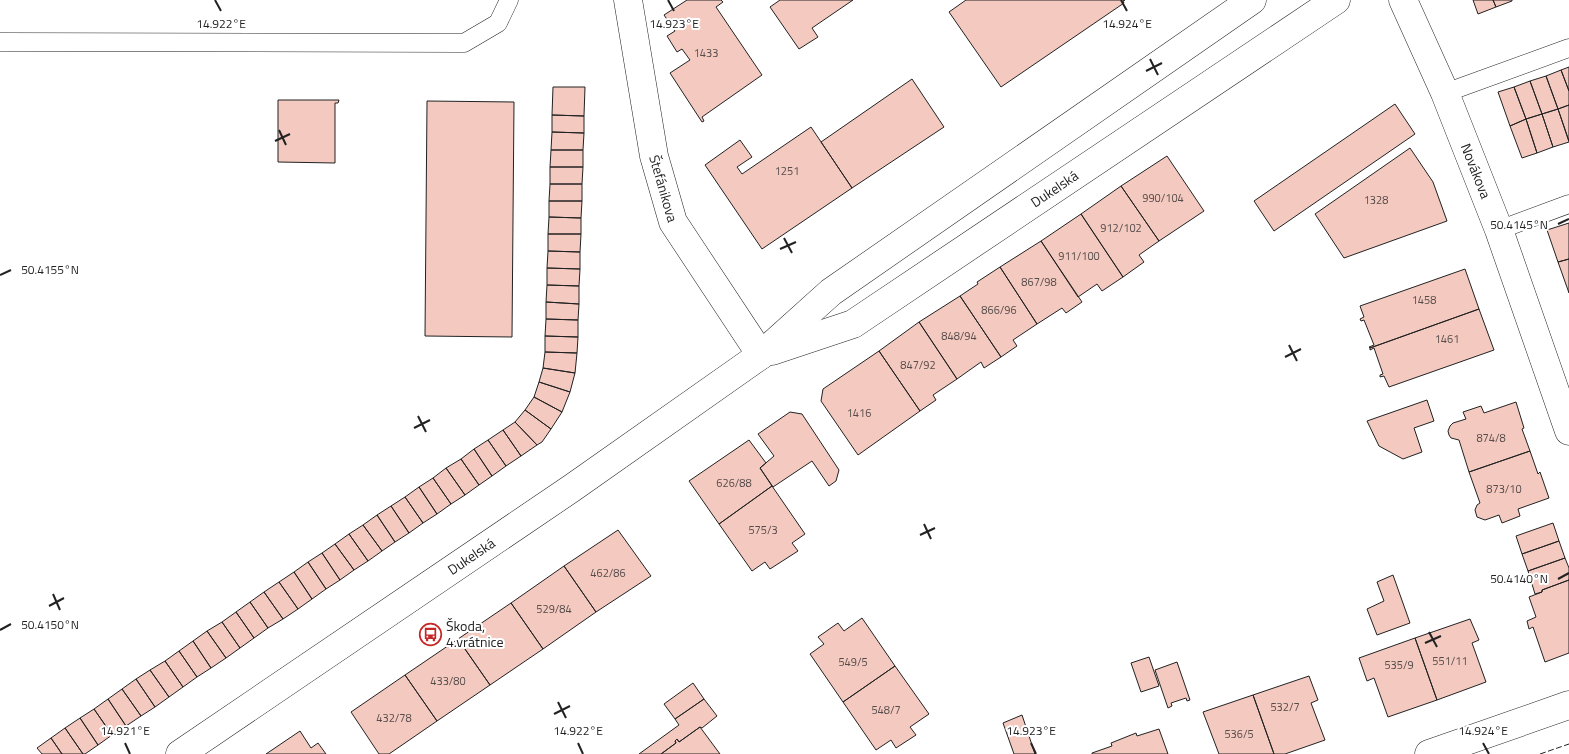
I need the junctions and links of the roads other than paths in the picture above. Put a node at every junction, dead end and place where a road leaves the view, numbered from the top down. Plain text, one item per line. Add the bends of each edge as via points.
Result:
1 (509, 0) edge
2 (628, 0) edge
3 (1252, 0) edge
4 (1336, 0) edge
5 (1404, 0) edge
6 (0, 42) edge
7 (1569, 48) edge
8 (1446, 93) junction
9 (1569, 204) edge
10 (1499, 230) junction
11 (761, 355) junction
12 (1569, 431) edge
13 (1569, 705) edge
14 (180, 754) edge
15 (1429, 754) edge

1 - 6 lane via 498,23 464,43
2 - 11 street, Štefánikova via 654,156 673,222
3 - 11 street, Dukelská via 831,292
4 - 11 street, Dukelská via 853,324
5 - 8 street, Novákova
7 - 8 lane
8 - 10 street, Novákova
9 - 10 lane
10 - 12 street, Novákova
11 - 14 street, Dukelská via 572,488
13 - 15 street

